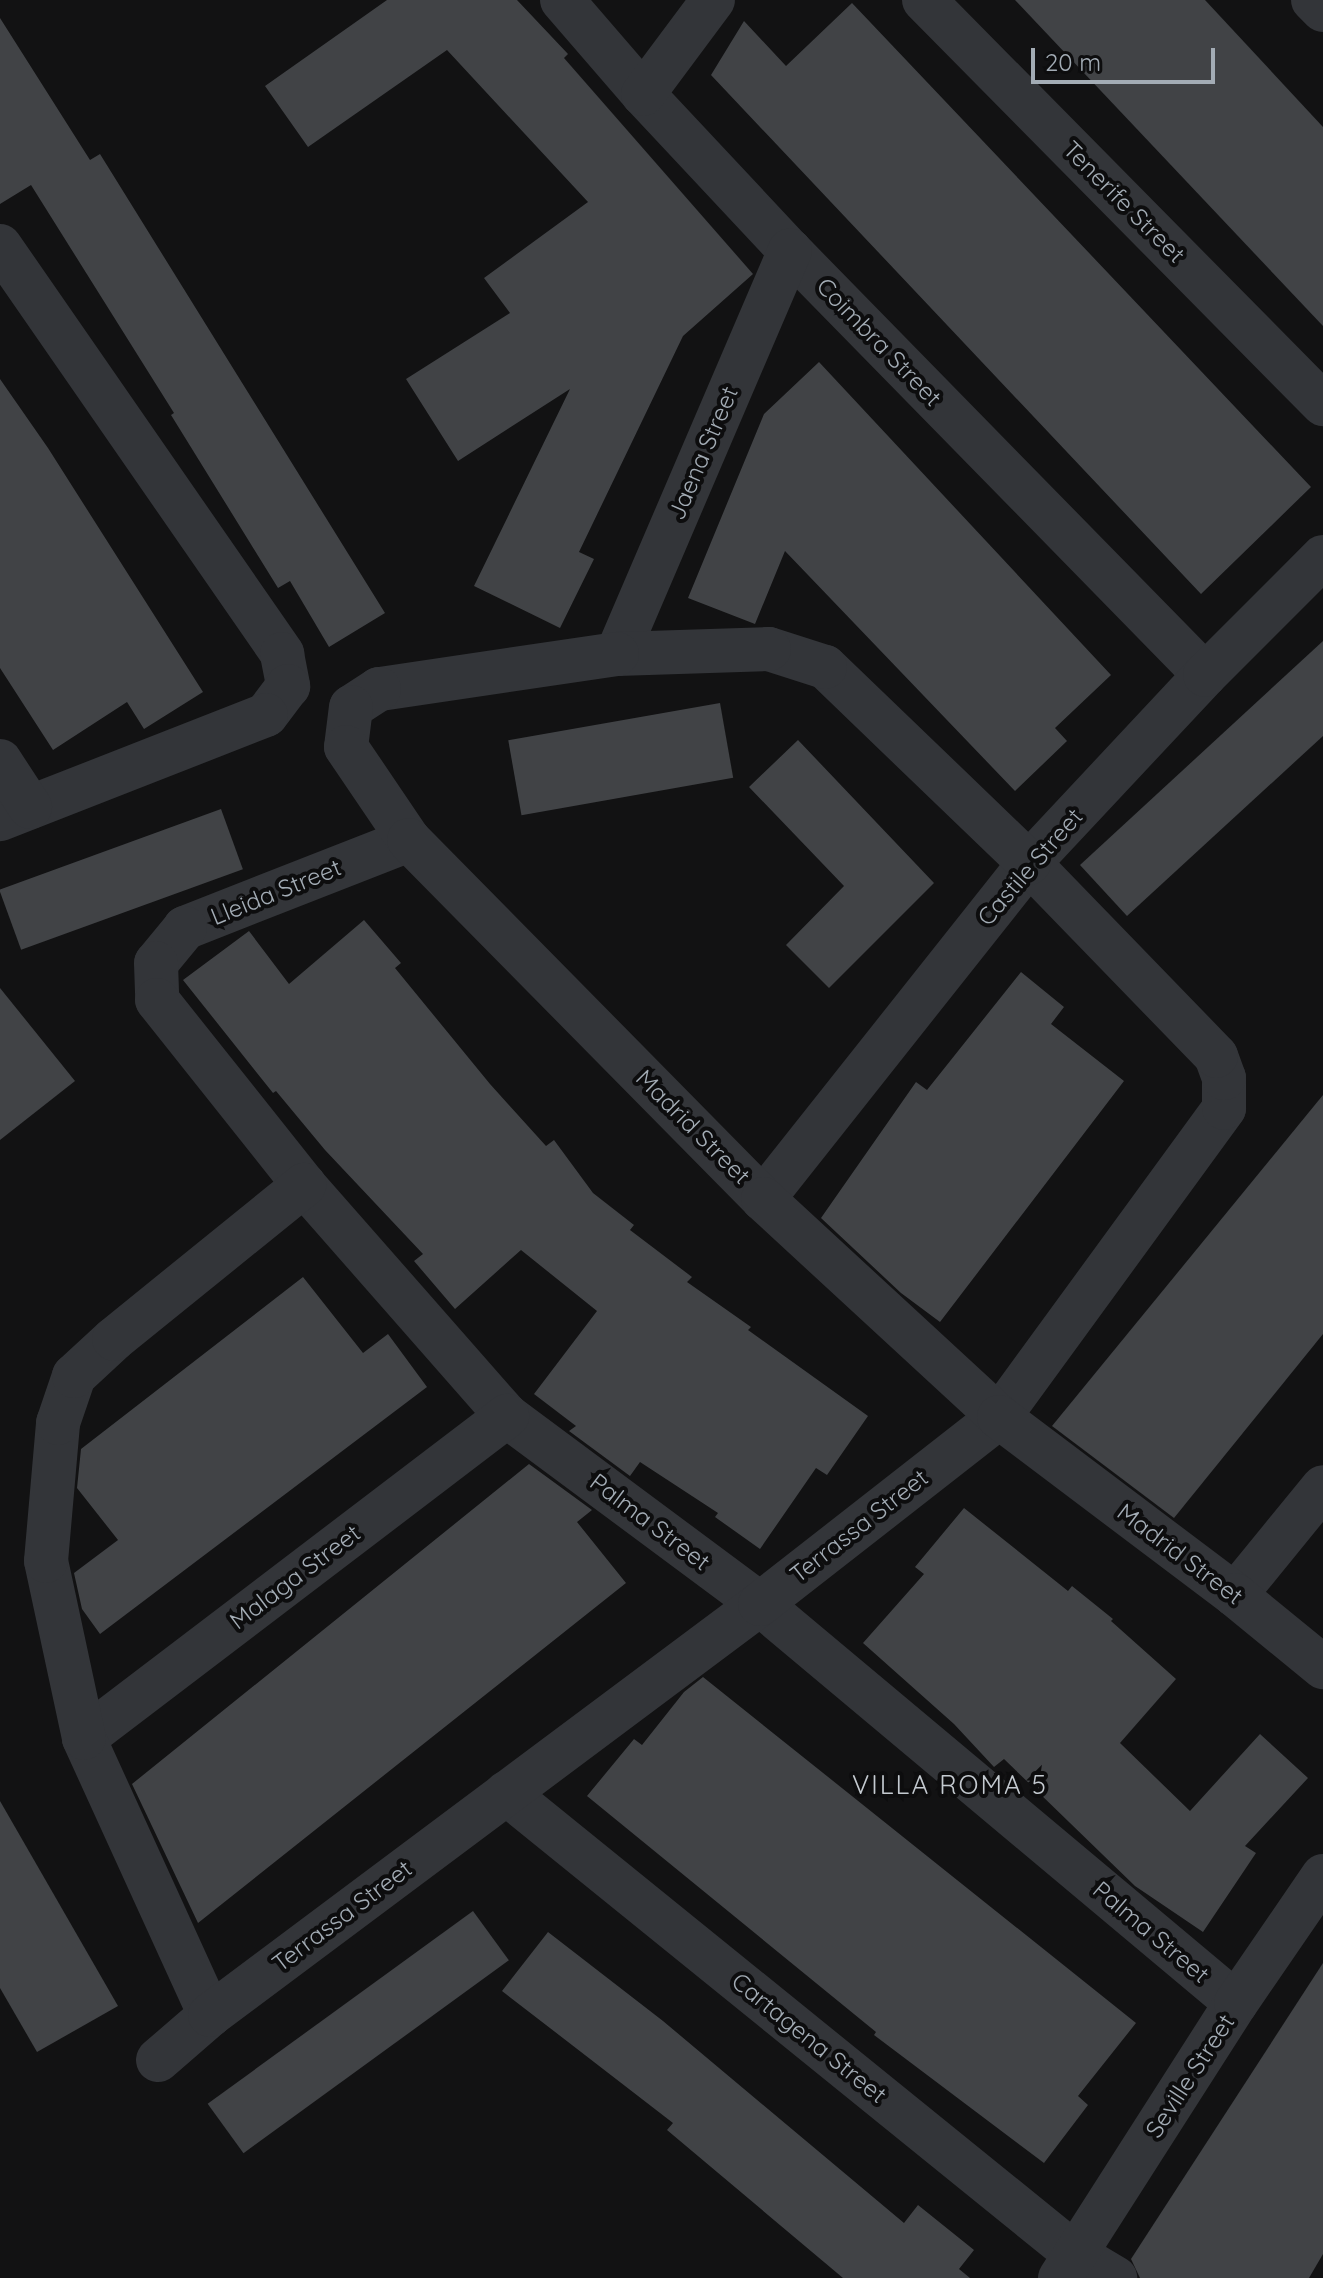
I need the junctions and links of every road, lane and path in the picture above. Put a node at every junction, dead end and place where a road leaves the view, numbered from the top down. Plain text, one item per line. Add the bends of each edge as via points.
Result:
1 (562, 0) edge
2 (713, 0) edge
3 (924, 0) edge
4 (1313, 0) edge
5 (1323, 10) edge
6 (643, 94) junction
7 (0, 246) edge
8 (790, 251) junction
9 (1323, 404) edge
10 (1323, 557) edge
11 (617, 654) junction
12 (1205, 675) junction
13 (0, 761) edge
14 (15, 813) edge
15 (409, 840) junction
16 (1029, 863) junction
17 (156, 963) joint
18 (304, 1185) junction
19 (763, 1199) junction
20 (507, 1416) junction
21 (999, 1417) junction
22 (1323, 1487) edge
23 (1235, 1595) junction
24 (760, 1604) junction
25 (1323, 1667) edge
26 (84, 1738) junction
27 (506, 1793) junction
28 (1323, 1876) edge
29 (1236, 2003) junction
30 (210, 2015) junction
31 (158, 2060) dead end
32 (1068, 2266) edge
33 (1115, 2278) edge

1 - 6 street, Coimbra Street
2 - 6 street
3 - 9 street, Tenerife Street
4 - 5 street
6 - 8 street, Coimbra Street
7 - 14 street via 282,654 288,686 266,715
8 - 11 street, Jaena Street
8 - 12 street, Coimbra Street
10 - 12 street, Castile Street
11 - 15 street, Madrid Street via 379,689 351,707 346,747
11 - 16 street, Terrassa Street via 769,649 825,667
12 - 16 street, Castile Street
13 - 14 street
15 - 17 street, Lleida Street via 185,928
15 - 19 street, Madrid Street
16 - 19 street, Castile Street
16 - 21 street, Terrassa Street via 1216,1056 1224,1078 1224,1108
17 - 18 street, Palma Street via 157,1000
18 - 20 street, Palma Street
18 - 26 street via 74,1376 58,1423 46,1561
19 - 21 street, Madrid Street
20 - 24 street, Palma Street
20 - 26 street, Malaga Street
21 - 23 street, Madrid Street
21 - 24 street, Terrassa Street
22 - 23 street
23 - 25 street, Madrid Street
24 - 27 street, Terrassa Street
24 - 29 street, Palma Street
26 - 30 street
27 - 30 street, Terrassa Street
27 - 32 street, Cartagena Street
28 - 29 street, Seville Street
29 - 32 street, Seville Street
30 - 31 street, Terrassa Street
32 - 33 street, Cartagena Street

